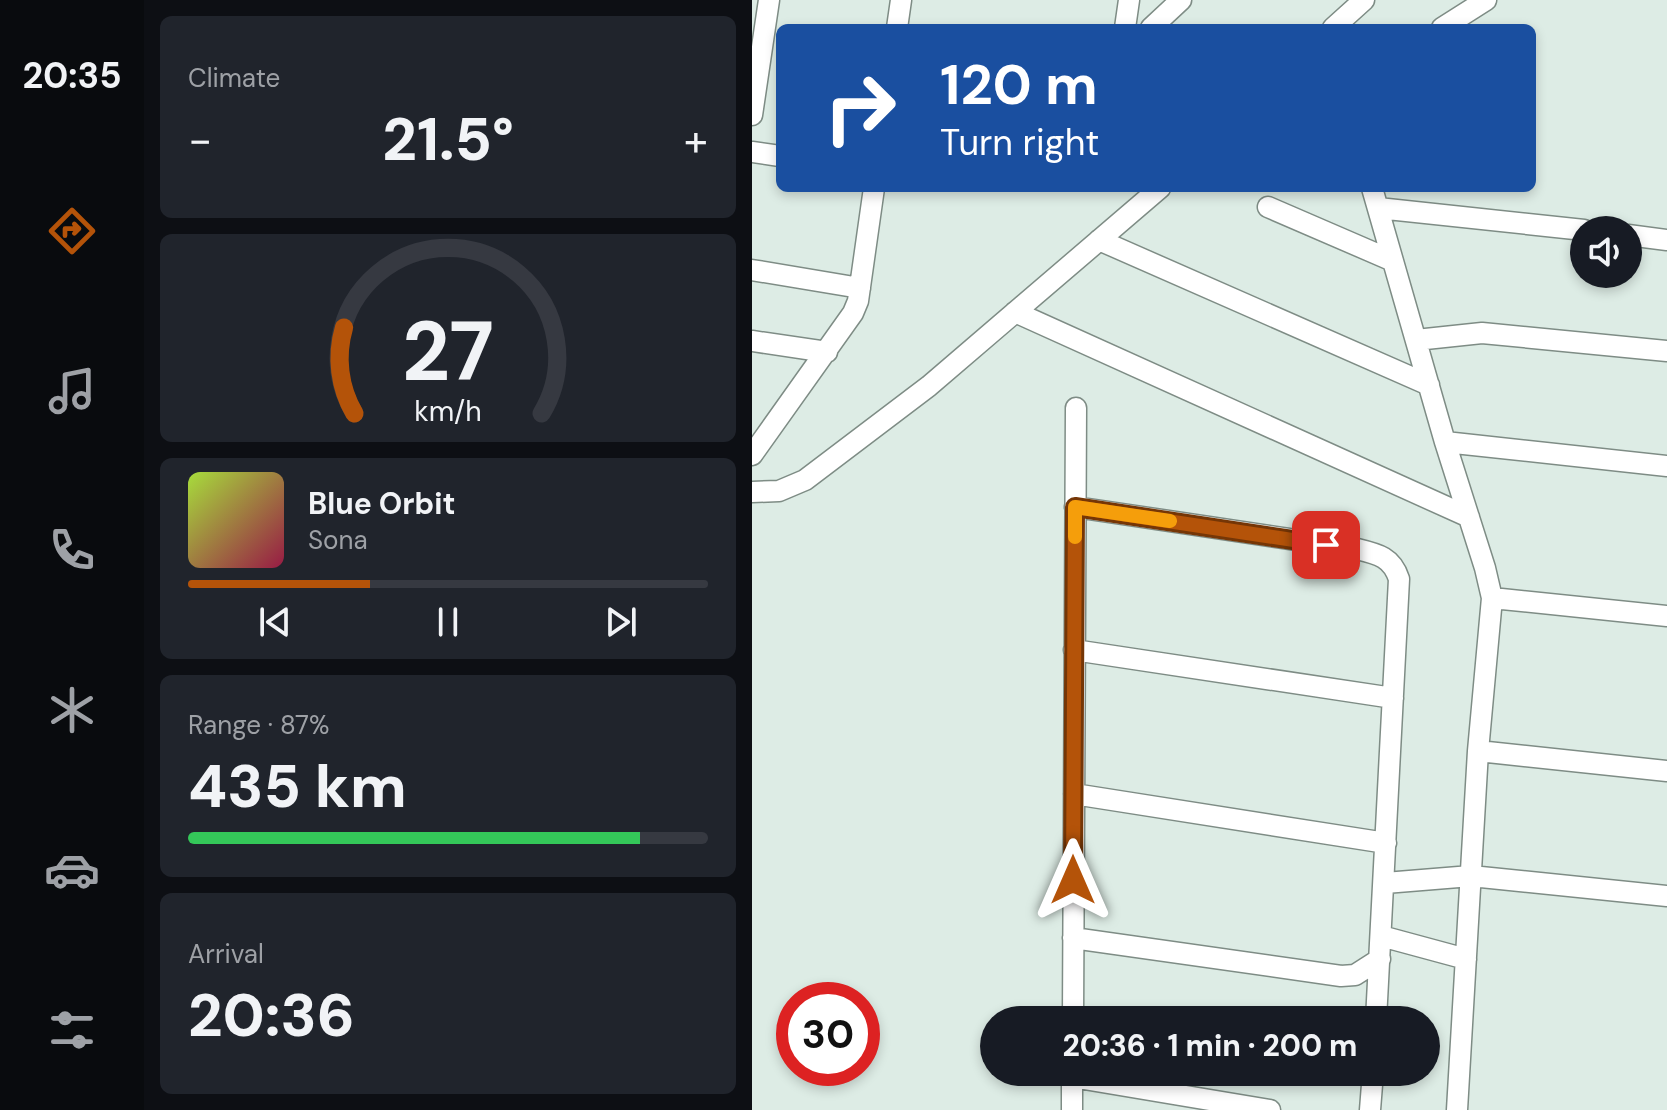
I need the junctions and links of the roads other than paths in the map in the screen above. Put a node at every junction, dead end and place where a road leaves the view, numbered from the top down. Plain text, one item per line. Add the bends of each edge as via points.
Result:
1 (769, 0) edge
2 (901, 0) edge
3 (1129, 0) edge
4 (1181, 0) edge
5 (1364, 0) edge
6 (1486, 0) edge
7 (898, 24) edge
8 (1126, 24) edge
9 (1155, 24) edge
10 (1337, 24) edge
11 (1448, 24) edge
12 (771, 56) edge
13 (752, 115) edge
14 (752, 152) edge
15 (776, 155) edge
16 (873, 192) edge
17 (1155, 192) edge
18 (1375, 198) edge
19 (1268, 207) dead end
20 (1570, 228) edge
21 (1642, 237) edge
22 (1099, 240) junction
23 (1667, 240) edge
24 (1393, 261) junction
25 (752, 270) edge
26 (860, 288) junction
27 (1015, 312) junction
28 (1416, 340) junction
29 (752, 341) edge
30 (1667, 351) edge
31 (827, 352) junction
32 (1429, 385) junction
33 (1076, 408) dead end
34 (1445, 442) junction
35 (752, 455) edge
36 (1667, 466) edge
37 (752, 492) edge
38 (1075, 507) junction
39 (1469, 517) junction
40 (1492, 598) junction
41 (1667, 616) edge
42 (1074, 650) junction
43 (1393, 698) junction
44 (1478, 751) junction
45 (1667, 771) edge
46 (1074, 794) junction
47 (1386, 843) junction
48 (1471, 876) junction
49 (1385, 883) junction
50 (1667, 896) edge
51 (1381, 936) junction
52 (1073, 938) junction
53 (1380, 959) junction
54 (1466, 959) junction
55 (1073, 1006) edge
56 (1377, 1006) edge
57 (1072, 1086) edge
58 (1134, 1086) edge
59 (1372, 1086) edge
60 (1072, 1110) edge
61 (1270, 1110) edge
62 (1370, 1110) edge
63 (1457, 1110) edge

1 - 12 street
2 - 7 street
3 - 8 street
4 - 9 street
5 - 10 street
6 - 11 street
12 - 13 street
14 - 15 street
16 - 26 street
17 - 22 street
18 - 20 street
18 - 24 street
19 - 24 street
21 - 23 street
22 - 27 street
22 - 32 street
24 - 28 street
25 - 26 street
26 - 31 street via 853,313
27 - 37 street via 929,386 805,480 779,491
27 - 39 street
28 - 30 street via 1482,333
28 - 32 street
29 - 31 street
31 - 35 street
32 - 34 street
33 - 38 street
34 - 36 street
34 - 39 street
38 - 42 street
38 - 43 street via 1380,554 1399,579
39 - 40 street
40 - 41 street
40 - 44 street
42 - 43 street
42 - 46 street
43 - 47 street
44 - 45 street
44 - 48 street
46 - 47 street
46 - 52 street
47 - 49 street
48 - 49 street
48 - 50 street
48 - 54 street
49 - 51 street
51 - 53 street
51 - 54 street
52 - 53 street via 1341,976 1355,975
52 - 55 street
53 - 56 street
54 - 63 street
57 - 60 street
58 - 61 street
59 - 62 street

